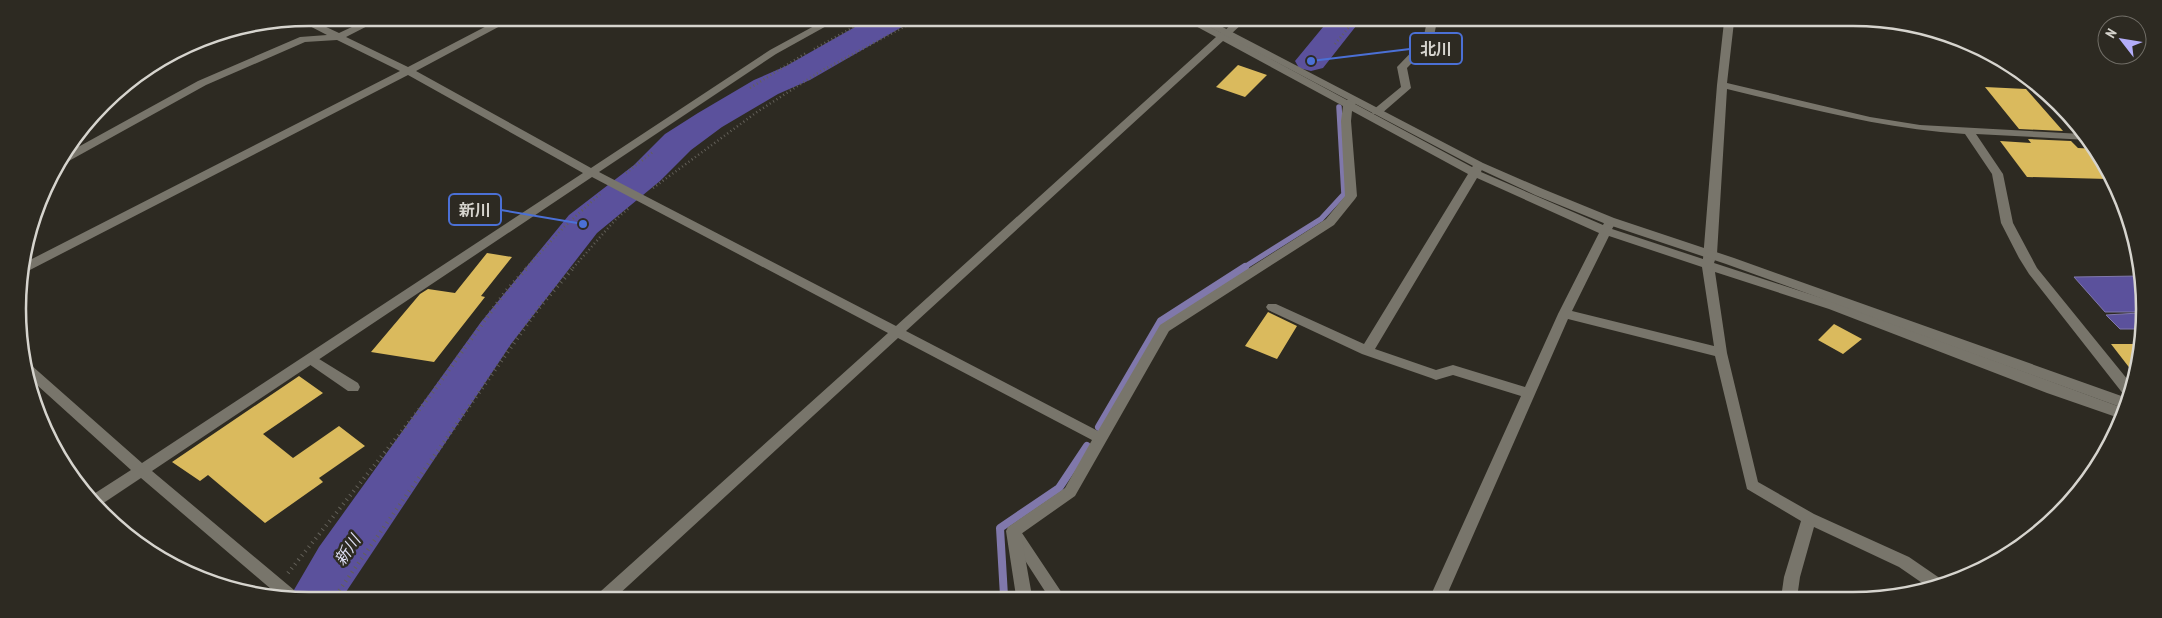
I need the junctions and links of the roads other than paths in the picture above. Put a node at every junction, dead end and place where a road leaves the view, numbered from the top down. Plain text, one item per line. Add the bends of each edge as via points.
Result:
1 (316, 26) edge
2 (361, 26) edge
3 (495, 26) edge
4 (822, 26) edge
5 (1205, 26) edge
6 (1213, 26) edge
7 (1234, 26) edge
8 (1431, 26) edge
9 (1729, 26) edge
10 (1225, 34) junction
11 (338, 37) junction
12 (409, 72) junction
13 (1722, 85) junction
14 (1351, 102) junction
15 (1377, 112) junction
16 (1969, 132) junction
17 (2077, 137) edge
18 (72, 155) edge
19 (1477, 169) junction
20 (592, 173) junction
21 (1607, 226) junction
22 (1709, 259) junction
23 (30, 265) edge
24 (1272, 308) dead end
25 (1564, 314) junction
26 (896, 332) junction
27 (1367, 351) junction
28 (1721, 353) junction
29 (311, 359) junction
30 (35, 376) edge
31 (2125, 385) edge
32 (353, 387) dead end
33 (1528, 393) junction
34 (2120, 401) edge
35 (2116, 411) edge
36 (1102, 439) junction
37 (142, 471) junction
38 (99, 499) edge
39 (1809, 518) junction
40 (1013, 531) junction
41 (1931, 581) edge
42 (284, 590) edge
43 (610, 592) edge
44 (1023, 592) edge
45 (1053, 592) edge
46 (1440, 592) edge
47 (1790, 592) edge

1 - 11 street
2 - 11 street
3 - 12 street
4 - 20 street via 773,52
5 - 10 street
6 - 10 street
7 - 10 street
8 - 15 street via 1428,41 1402,67 1406,88
9 - 13 street
10 - 14 street
10 - 26 street
11 - 12 street
11 - 18 street via 303,39 210,79
12 - 20 street
12 - 23 street
13 - 16 street via 1870,120
13 - 22 street
14 - 15 street
14 - 19 street
14 - 36 street via 1346,121 1351,196 1330,222 1164,328
15 - 19 street
16 - 17 street
16 - 31 street via 1994,168 2000,182 2009,232 2020,250 2033,271
19 - 21 street via 1539,192
19 - 27 street
20 - 26 street
20 - 29 street
21 - 22 street
21 - 25 street
22 - 28 street
22 - 34 street
22 - 35 street
24 - 27 street
25 - 28 street
25 - 33 street
26 - 36 street
26 - 43 street
27 - 33 street via 1436,375 1453,370
28 - 39 street via 1752,485
29 - 32 street
29 - 37 street
30 - 37 street
33 - 46 street
36 - 40 street via 1070,492
37 - 38 street
37 - 42 street
39 - 41 street via 1904,562
39 - 47 street
40 - 44 street
40 - 45 street

